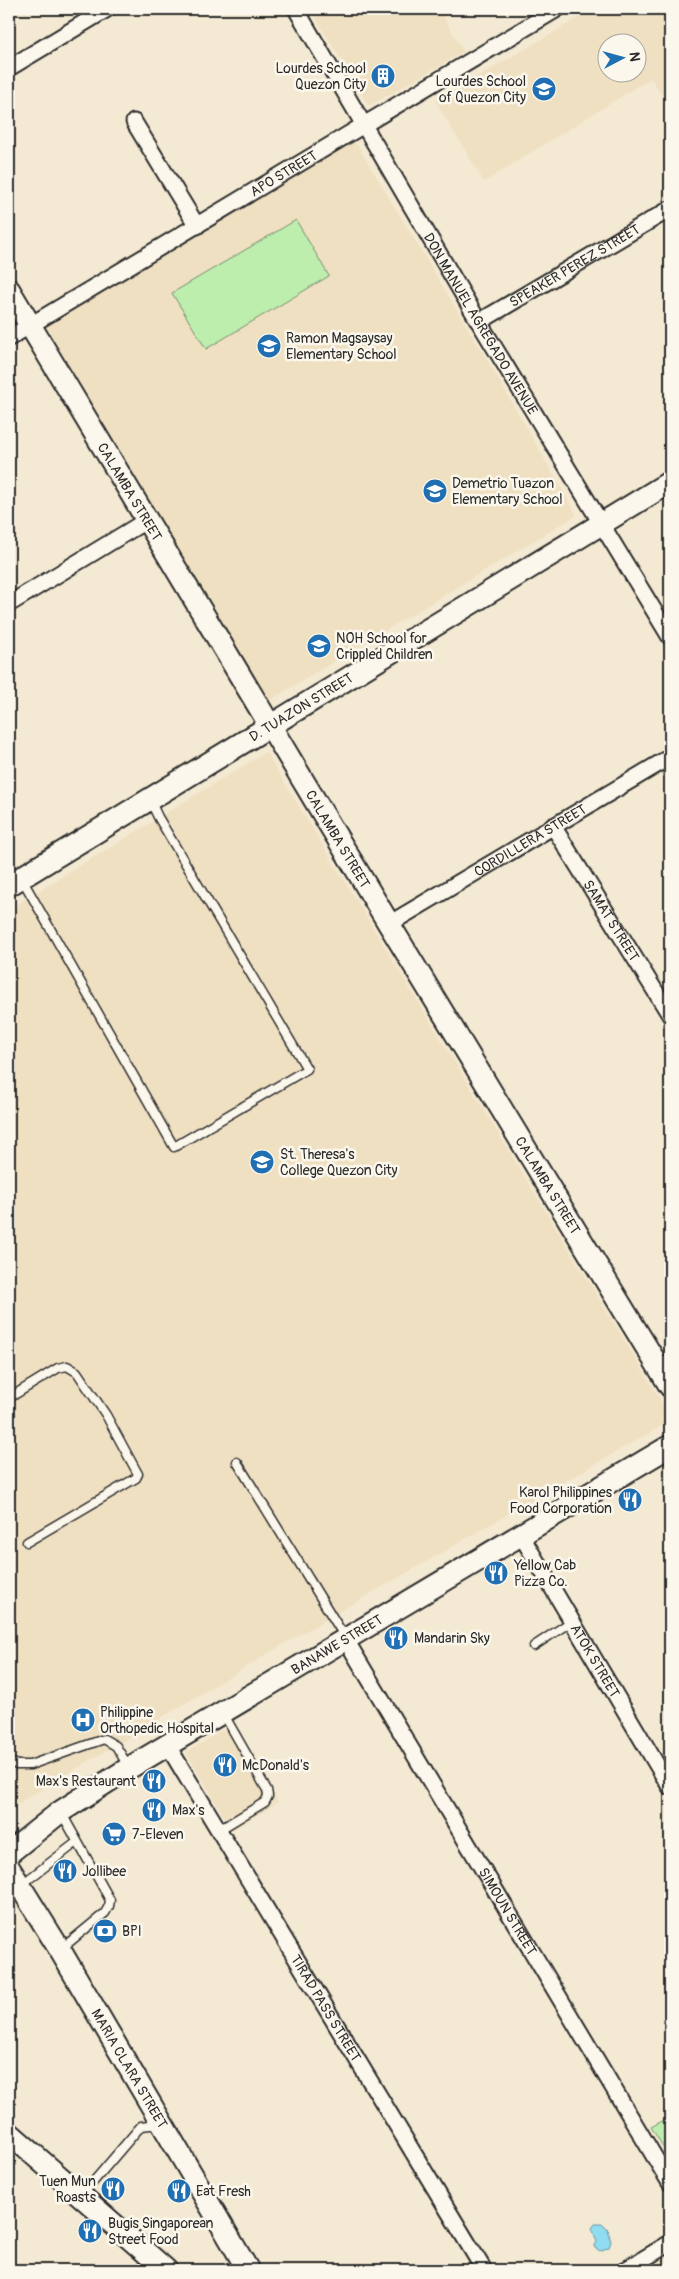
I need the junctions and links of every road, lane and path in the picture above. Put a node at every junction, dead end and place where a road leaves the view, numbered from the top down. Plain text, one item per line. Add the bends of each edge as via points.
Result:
1 (107, 9) edge
2 (296, 9) edge
3 (557, 9) edge
4 (9, 68) edge
5 (134, 122) dead end
6 (365, 123) junction
7 (670, 209) edge
8 (197, 226) junction
9 (9, 290) edge
10 (479, 322) junction
11 (30, 325) junction
12 (9, 338) edge
13 (670, 482) edge
14 (147, 520) junction
15 (601, 524) junction
16 (9, 604) edge
17 (670, 637) edge
18 (269, 725) junction
19 (670, 757) edge
20 (149, 798) junction
21 (553, 826) junction
22 (15, 881) edge
23 (389, 924) junction
24 (670, 1015) edge
25 (670, 1386) edge
26 (9, 1398) edge
27 (670, 1446) edge
28 (237, 1462) dead end
29 (520, 1534) junction
30 (27, 1542) dead end
31 (572, 1620) junction
32 (346, 1640) junction
33 (534, 1646) dead end
34 (223, 1712) junction
35 (168, 1746) junction
36 (9, 1761) edge
37 (130, 1768) junction
38 (670, 1787) edge
39 (60, 1812) junction
40 (219, 1830) junction
41 (77, 1842) junction
42 (9, 1853) edge
43 (14, 1876) edge
44 (60, 1950) junction
45 (161, 2123) junction
46 (9, 2133) edge
47 (670, 2183) edge
48 (81, 2196) junction
49 (670, 2243) edge
50 (166, 2270) edge
51 (248, 2270) edge
52 (484, 2270) edge
53 (625, 2270) edge

1 - 4 street
2 - 6 street, DON MANUEL AGREGADO AVENUE
3 - 6 street, APO STREET
5 - 8 street
6 - 8 street, APO STREET
6 - 10 street, DON MANUEL AGREGADO AVENUE
7 - 10 street, SPEAKER PEREZ STREET
8 - 11 street, APO STREET
9 - 11 street, CALAMBA STREET
10 - 15 street, DON MANUEL AGREGADO AVENUE
11 - 12 street, APO STREET
11 - 14 street, CALAMBA STREET
13 - 15 street, D. TUAZON STREET
14 - 16 street
14 - 18 street, CALAMBA STREET
15 - 17 street, DON MANUEL AGREGADO AVENUE
15 - 18 street, D. TUAZON STREET
18 - 20 street, D. TUAZON STREET
18 - 23 street, CALAMBA STREET
19 - 21 street, CORDILLERA STREET
20 - 22 street, D. TUAZON STREET
20 - 22 lane via 307,1069 174,1147
21 - 23 street, CORDILLERA STREET
21 - 24 street, SAMAT STREET
23 - 25 street, CALAMBA STREET
26 - 30 lane via 58,1368 67,1366 78,1372 138,1474
27 - 29 street, BANAWE STREET
28 - 32 lane
29 - 31 street, ATOK STREET
29 - 32 street, BANAWE STREET
31 - 33 lane
31 - 38 street, ATOK STREET
32 - 34 street, BANAWE STREET
32 - 47 street, SIMOUN STREET
34 - 35 street, BANAWE STREET
34 - 40 lane via 268,1796 265,1802
35 - 37 street, BANAWE STREET
35 - 40 street, TIRAD PASS STREET
36 - 37 lane via 30,1765 104,1739 116,1746
37 - 39 street, BANAWE STREET
39 - 41 lane
39 - 42 street, BANAWE STREET
40 - 52 street, TIRAD PASS STREET
41 - 43 lane
41 - 44 lane via 110,1900 105,1913
43 - 44 street, MARIA CLARA STREET
44 - 45 street, MARIA CLARA STREET
45 - 48 lane via 141,2126
45 - 51 street, MARIA CLARA STREET
46 - 48 street
48 - 50 street
49 - 53 street

